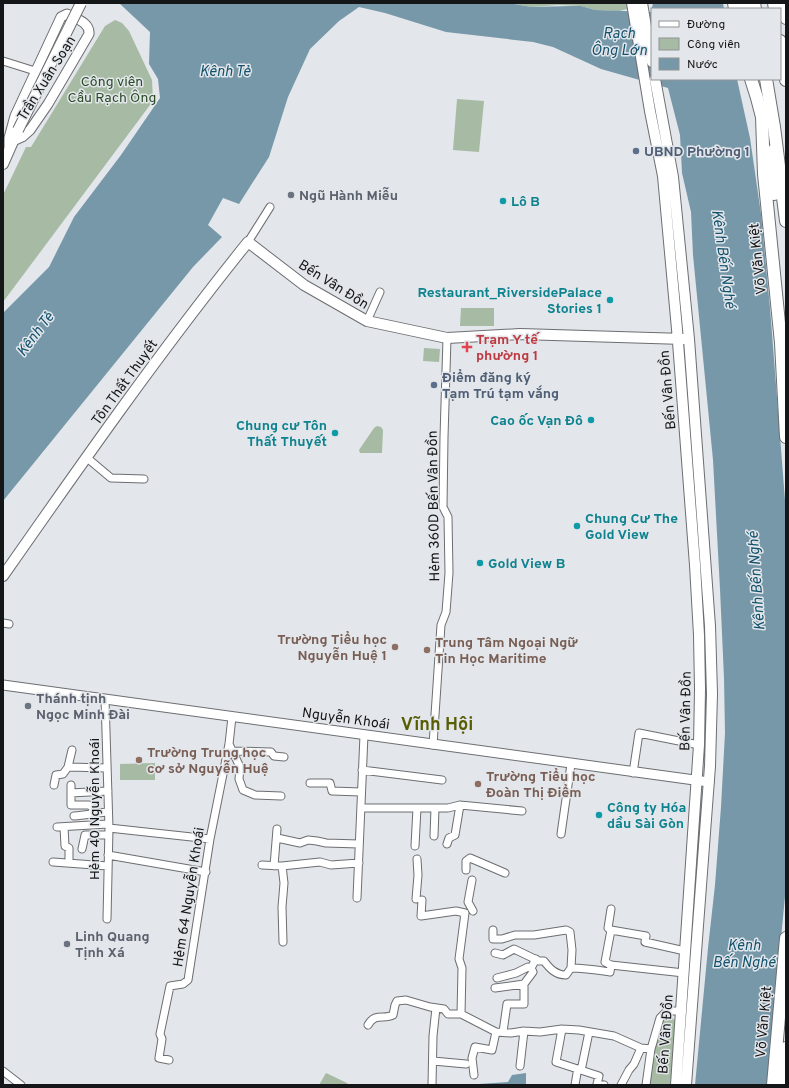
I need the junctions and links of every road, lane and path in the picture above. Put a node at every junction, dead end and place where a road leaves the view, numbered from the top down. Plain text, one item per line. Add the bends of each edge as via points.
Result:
1 (81, 3) edge
2 (784, 3) edge
3 (637, 5) edge
4 (786, 18) edge
5 (781, 48) edge
6 (651, 58) edge
7 (3, 62) edge
8 (35, 71) junction
9 (655, 80) edge
10 (751, 80) edge
11 (756, 80) edge
12 (786, 80) edge
13 (765, 82) edge
14 (757, 98) junction
15 (655, 110) junction
16 (774, 127) junction
17 (11, 145) junction
18 (3, 164) edge
19 (668, 176) junction
20 (270, 208) dead end
21 (786, 221) edge
22 (248, 242) junction
23 (380, 292) dead end
24 (786, 316) edge
25 (367, 321) junction
26 (447, 338) junction
27 (677, 338) junction
28 (689, 339) junction
29 (786, 437) edge
30 (86, 457) junction
31 (144, 479) dead end
32 (3, 576) edge
33 (3, 685) edge
34 (105, 699) junction
35 (232, 717) junction
36 (364, 735) junction
37 (229, 744) junction
38 (433, 745) junction
39 (698, 745) junction
40 (72, 750) dead end
41 (232, 751) junction
42 (284, 757) dead end
43 (571, 764) junction
44 (68, 767) junction
45 (107, 768) junction
46 (362, 770) junction
47 (633, 773) junction
48 (442, 780) dead end
49 (696, 781) junction
50 (709, 782) junction
51 (310, 783) dead end
52 (54, 785) dead end
53 (108, 791) junction
54 (361, 792) junction
55 (281, 796) dead end
56 (460, 805) junction
57 (361, 808) junction
58 (417, 808) junction
59 (435, 808) junction
60 (522, 811) dead end
61 (108, 812) junction
62 (92, 813) junction
63 (74, 816) dead end
64 (108, 829) junction
65 (277, 829) dead end
66 (561, 834) dead end
67 (434, 836) dead end
68 (277, 838) junction
69 (210, 839) junction
70 (359, 844) junction
71 (447, 844) dead end
72 (415, 846) dead end
73 (82, 849) dead end
74 (108, 855) junction
75 (417, 859) dead end
76 (53, 862) dead end
77 (69, 863) junction
78 (359, 863) junction
79 (262, 865) dead end
80 (108, 866) junction
81 (274, 866) junction
82 (282, 866) junction
83 (466, 870) dead end
84 (206, 872) junction
85 (505, 873) dead end
86 (472, 880) dead end
87 (357, 898) dead end
88 (611, 909) dead end
89 (473, 911) dead end
90 (107, 920) dead end
91 (494, 930) dead end
92 (611, 930) junction
93 (786, 938) edge
94 (283, 942) dead end
95 (685, 951) junction
96 (495, 953) dead end
97 (536, 959) junction
98 (613, 965) junction
99 (531, 968) junction
100 (572, 968) junction
101 (684, 973) junction
102 (497, 978) dead end
103 (524, 984) junction
104 (495, 988) dead end
105 (436, 1008) junction
106 (681, 1011) junction
107 (461, 1014) junction
108 (368, 1025) dead end
109 (562, 1029) junction
110 (524, 1031) junction
111 (500, 1032) junction
112 (589, 1032) junction
113 (641, 1048) junction
114 (786, 1048) edge
115 (651, 1049) junction
116 (169, 1060) dead end
117 (433, 1061) junction
118 (466, 1064) dead end
119 (520, 1066) dead end
120 (579, 1069) junction
121 (3, 1071) edge
122 (474, 1075) dead end
123 (21, 1085) edge
124 (432, 1085) edge
125 (575, 1085) edge
126 (599, 1085) edge
127 (621, 1085) edge
128 (646, 1085) edge
129 (676, 1085) edge
130 (686, 1085) edge
131 (773, 1085) edge
132 (783, 1085) edge

1 - 17 main road, bridge
2 - 4 main road
3 - 6 main road
3 - 15 main road
5 - 12 main road
7 - 8 street
8 - 17 street, Trần Xuân Soạn via 12,126 9,138
8 - 17 street, Trần Xuân Soạn via 61,17 67,14 88,26 89,34 48,104 30,130
9 - 15 main road
10 - 14 main road, Võ Văn Kiệt
11 - 14 main road
13 - 16 main road, Võ Văn Kiệt
14 - 29 main road, Võ Văn Kiệt via 762,117 764,174 781,343
15 - 19 main road, Bến Vân Đồn
16 - 21 main road, Võ Văn Kiệt
16 - 24 main road, Võ Văn Kiệt via 773,180
17 - 18 main road, Trần Xuân Soạn
19 - 27 main road, Bến Vân Đồn
19 - 28 main road, Bến Vân Đồn
20 - 22 street, Tôn Thất Thuyết
22 - 25 main road, Bến Vân Đồn via 304,285
22 - 30 main road, Tôn Thất Thuyết via 194,310
23 - 25 street
25 - 26 main road, Bến Vân Đồn
26 - 27 main road, Bến Vân Đồn via 520,334
26 - 38 street, Hẻm 360D Bến Vân Đồn via 444,506 448,517 449,573 446,612 441,625
27 - 28 main road, Bến Vân Đồn
27 - 39 main road, Bến Vân Đồn via 699,635
28 - 50 main road, Bến Vân Đồn via 710,626 712,694
30 - 31 street via 112,478
30 - 32 main road, Tôn Thất Thuyết
33 - 34 street, Nguyễn Khoái
34 - 35 street, Nguyễn Khoái
34 - 45 street, Hẻm 40 Nguyễn Khoái
35 - 36 street, Nguyễn Khoái
35 - 37 street, Hẻm 64 Nguyễn Khoái
36 - 38 street, Nguyễn Khoái
36 - 46 street
37 - 41 street
37 - 69 street, Hẻm 64 Nguyễn Khoái
38 - 43 street, Nguyễn Khoái
39 - 47 street via 639,733
39 - 49 main road, Bến Vân Đồn
40 - 44 street
41 - 42 street via 271,752 274,756
41 - 55 street via 240,767 239,779 243,790 255,795
43 - 47 street, Nguyễn Khoái
43 - 66 street
44 - 45 street
44 - 52 street via 63,774 56,775
45 - 53 street, Hẻm 40 Nguyễn Khoái
46 - 48 street
46 - 54 street
47 - 49 street, Nguyễn Khoái
49 - 50 street, Nguyễn Khoái
49 - 95 main road, Bến Vân Đồn
50 - 130 main road, Bến Vân Đồn
51 - 54 street via 330,783 332,791
53 - 61 street, Hẻm 40 Nguyễn Khoái
53 - 62 street via 71,789 71,805 89,805
54 - 57 street
56 - 59 street
56 - 60 street
56 - 71 street via 455,835 449,838
57 - 58 street
57 - 70 street
58 - 59 street
58 - 72 street
59 - 67 street
61 - 62 street
61 - 64 street, Hẻm 40 Nguyễn Khoái
62 - 63 street
64 - 69 street
64 - 73 street via 85,835
64 - 74 street, Hẻm 40 Nguyễn Khoái
64 - 77 street via 61,827 65,846 69,848
65 - 68 street
68 - 70 street via 300,843 308,840
68 - 81 street
69 - 84 street, Hẻm 64 Nguyễn Khoái
70 - 78 street
74 - 80 street, Hẻm 40 Nguyễn Khoái
74 - 84 street
75 - 107 street via 421,916 456,911 465,913 459,959 462,968
76 - 77 street
77 - 80 street
78 - 82 street via 331,865 320,862
78 - 87 street
79 - 81 street
80 - 90 street, Hẻm 40 Nguyễn Khoái
81 - 82 street
82 - 94 street
83 - 85 street via 466,861 470,858
84 - 116 street, Hẻm 64 Nguyễn Khoái via 188,980 183,984 170,986 160,1034 162,1039 159,1058
86 - 89 street via 468,902
88 - 92 street via 608,928
91 - 100 street via 493,940 566,930 570,932 572,943
92 - 95 street via 646,936 645,942
92 - 98 street via 605,962
93 - 131 main road, Võ Văn Kiệt
95 - 101 main road, Bến Vân Đồn
96 - 97 street via 502,954 514,950
97 - 99 street
97 - 100 street via 544,961 551,970 561,975 566,975
98 - 100 street via 610,972
98 - 101 street
99 - 102 street
99 - 103 street via 533,972
101 - 106 main road, Bến Vân Đồn
103 - 104 street
103 - 111 street via 524,1004 507,1004
105 - 107 street via 444,1009 448,1014
105 - 108 street via 400,1000 395,1005 393,1015 377,1017
105 - 117 street
106 - 115 street via 666,1011 662,1014
106 - 129 main road, Bến Vân Đồn
107 - 111 street
109 - 110 street
109 - 112 street
109 - 120 street via 556,1062
110 - 111 street
110 - 119 street
111 - 122 street via 492,1050 475,1047 472,1058
112 - 113 street via 614,1036
112 - 120 street via 582,1066
113 - 115 street
113 - 127 street
114 - 132 main road
115 - 128 street
117 - 118 street
117 - 124 street
120 - 125 street
120 - 126 street via 599,1076
121 - 123 street

